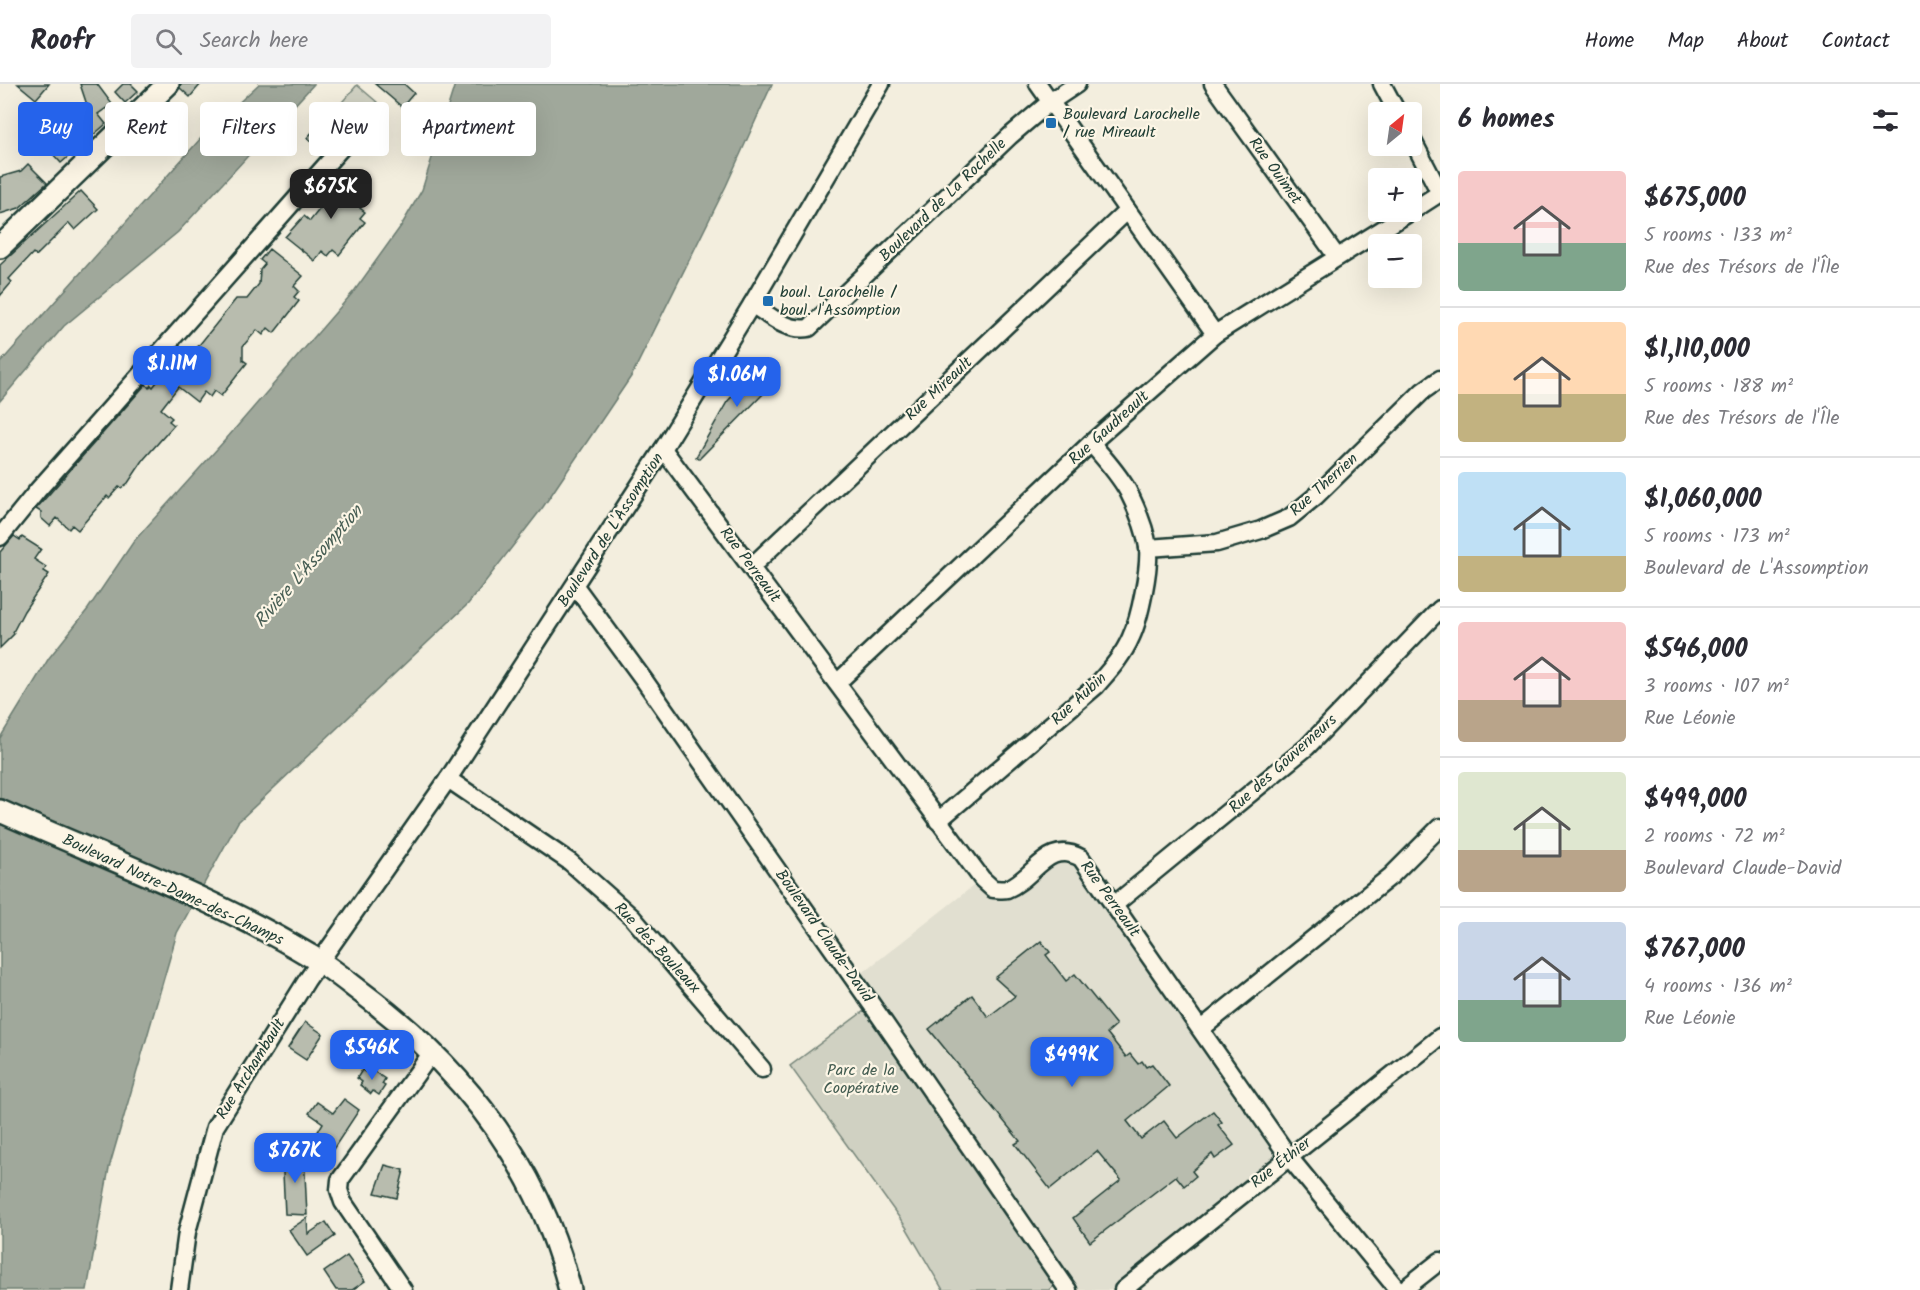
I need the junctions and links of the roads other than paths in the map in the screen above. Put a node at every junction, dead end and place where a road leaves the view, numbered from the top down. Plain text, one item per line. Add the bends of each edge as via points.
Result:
1 (168, 84) edge
2 (881, 84) edge
3 (1038, 84) edge
4 (1077, 84) edge
5 (1213, 84) edge
6 (1382, 84) edge
7 (1050, 102) junction
8 (1392, 102) edge
9 (334, 156) edge
10 (1421, 156) edge
11 (1440, 193) edge
12 (1422, 204) edge
13 (1126, 211) junction
14 (1393, 222) edge
15 (0, 247) edge
16 (1337, 257) junction
17 (752, 304) junction
18 (1215, 334) junction
19 (1440, 379) edge
20 (1091, 443) junction
21 (663, 449) junction
22 (0, 537) edge
23 (1148, 548) junction
24 (751, 567) junction
25 (575, 586) junction
26 (1440, 609) edge
27 (837, 683) junction
28 (448, 779) junction
29 (0, 811) edge
30 (938, 821) junction
31 (1440, 827) edge
32 (1114, 905) junction
33 (320, 962) junction
34 (1201, 1029) junction
35 (1440, 1037) edge
36 (433, 1051) junction
37 (762, 1069) dead end
38 (1289, 1157) junction
39 (1440, 1261) edge
40 (179, 1290) edge
41 (403, 1290) edge
42 (570, 1290) edge
43 (1068, 1290) edge
44 (1123, 1290) edge
45 (1401, 1290) edge

1 - 15 main road
2 - 17 street, Boulevard de L'Assomption
3 - 7 street
4 - 7 street, Boulevard de La Rochelle
5 - 16 street, Rue Ouimet
6 - 8 street
7 - 13 street
7 - 17 street, Boulevard de La Rochelle via 809,328 797,330 784,325
9 - 22 street
10 - 11 street
11 - 12 street, Rue Gaudreault
13 - 18 street
13 - 24 street, Rue Mireault
14 - 16 street, Rue Gaudreault
16 - 18 street, Rue Gaudreault
17 - 21 street, Boulevard de L'Assomption
18 - 20 street, Rue Gaudreault
19 - 23 street, Rue Therrien via 1289,518 1217,543
20 - 23 street, Rue Aubin via 1128,490
20 - 27 street, Rue Gaudreault
21 - 24 street, Rue Perreault
21 - 25 street, Boulevard de L'Assomption
23 - 30 street, Rue Aubin via 1139,611 1131,638 1116,663 1087,694
24 - 27 street, Rue Perreault
25 - 28 street, Boulevard de L'Assomption
25 - 43 street, Boulevard Claude-David via 852,976
26 - 32 street, Rue des Gouverneurs via 1307,747
27 - 30 street, Rue Perreault
28 - 33 street, Boulevard de L'Assomption
28 - 37 street, Rue des Bouleaux via 570,862 632,917
29 - 33 main road, Boulevard Notre-Dame-des-Champs via 222,909
30 - 32 street, Rue Perreault via 993,889 1007,889 1055,853 1070,851 1081,858
31 - 34 street via 1391,876
32 - 34 street, Rue Perreault
33 - 36 main road, Boulevard Notre-Dame-des-Champs via 400,1021
33 - 40 street, Rue Archambault via 215,1127 187,1232
34 - 38 street, Rue Perreault
35 - 38 street, Rue Éthier
36 - 41 street via 340,1180 343,1202
36 - 42 main road, Boulevard Notre-Dame-des-Champs via 465,1086 506,1142 532,1187
38 - 44 street, Rue Éthier
38 - 45 street, Rue Perreault
39 - 45 street

